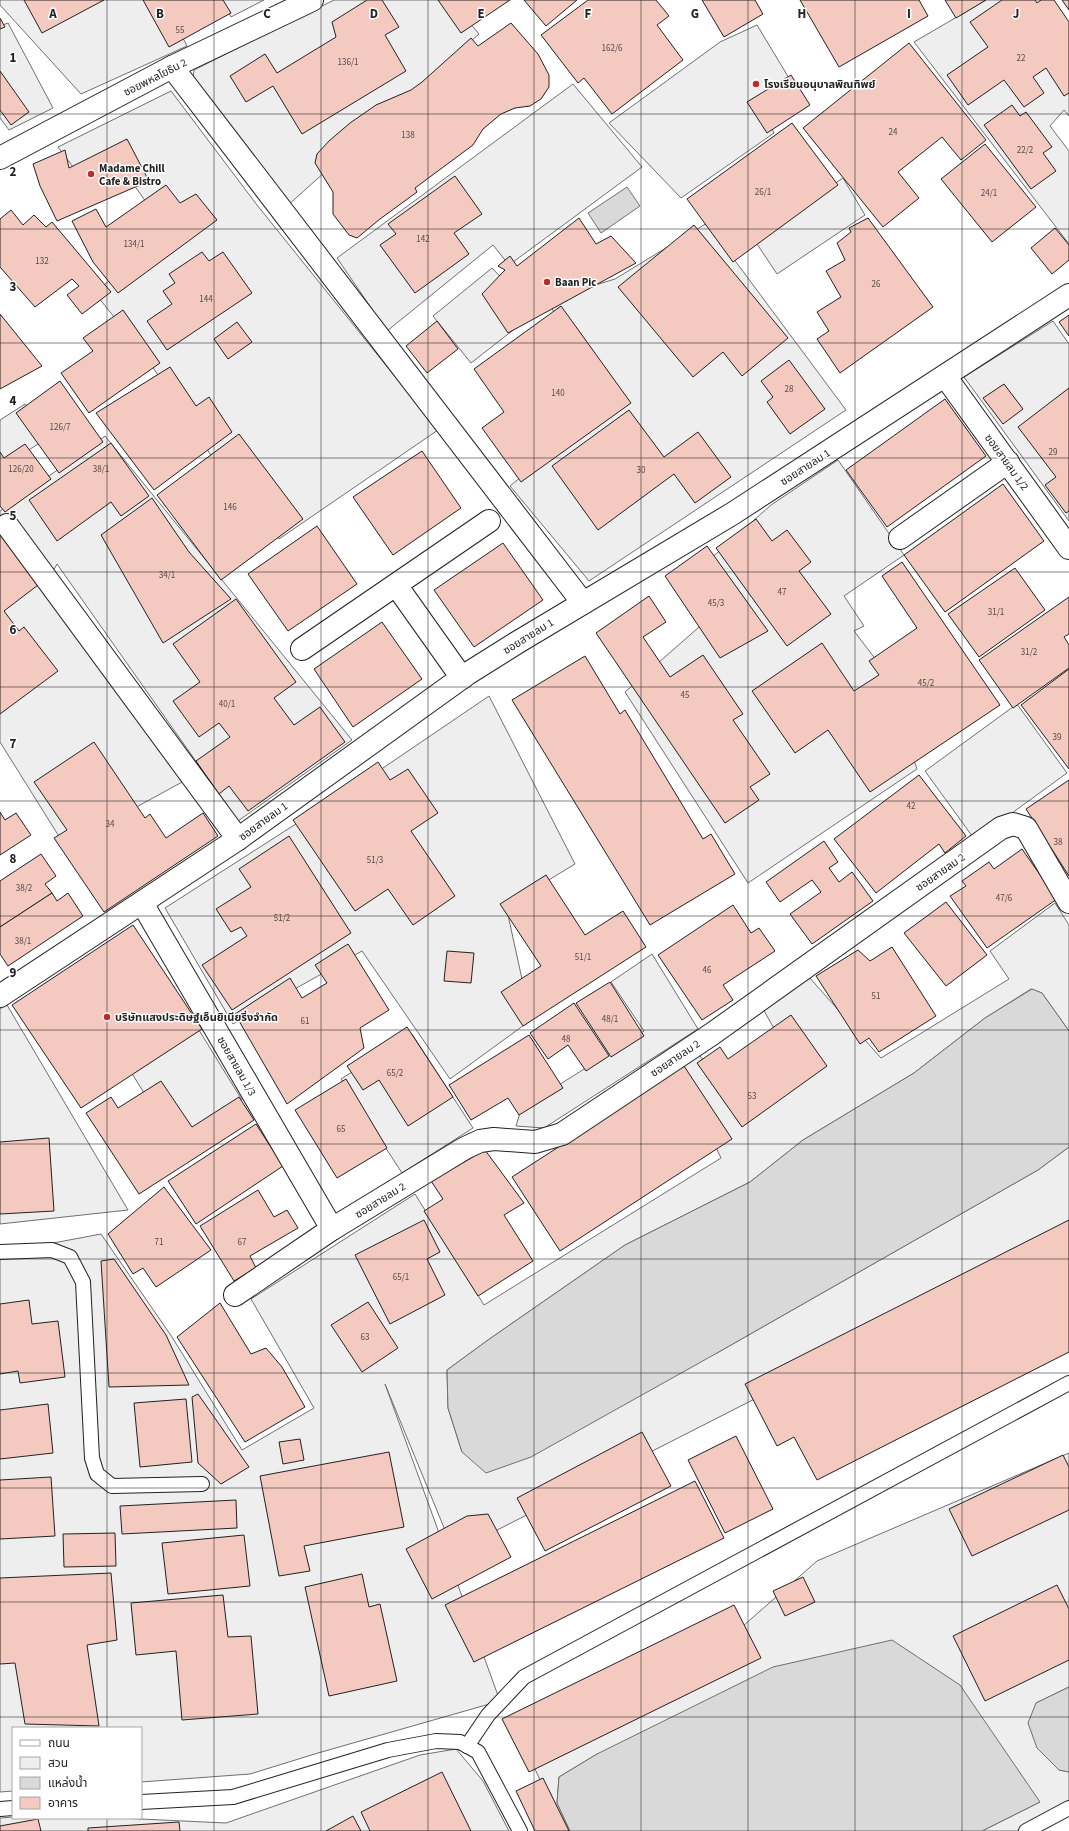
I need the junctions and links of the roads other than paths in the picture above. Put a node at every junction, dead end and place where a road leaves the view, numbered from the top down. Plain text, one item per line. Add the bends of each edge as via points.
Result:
1 (312, 0) edge
2 (172, 67) junction
3 (0, 158) edge
4 (1069, 295) edge
5 (945, 376) junction
6 (1008, 462) junction
7 (489, 521) dead end
8 (7, 525) dead end
9 (900, 538) dead end
10 (1069, 548) edge
11 (396, 586) junction
12 (583, 603) junction
13 (302, 649) dead end
14 (462, 678) junction
15 (238, 839) junction
16 (1069, 902) edge
17 (142, 903) junction
18 (0, 996) edge
19 (332, 1229) junction
20 (0, 1252) edge
21 (235, 1296) dead end
22 (1069, 1383) edge
23 (202, 1484) dead end
24 (467, 1746) junction
25 (142, 1802) edge
26 (12, 1808) edge
27 (1069, 1808) edge
28 (0, 1809) edge
29 (520, 1831) edge
30 (1026, 1831) edge

1 - 2 street, ซอยพหลโยธิน 2
2 - 3 street, ซอยพหลโยธิน 2
2 - 12 street
4 - 5 street, ซอยสายลม 1
5 - 6 street, ซอยสายลม 1/2
5 - 12 street, ซอยสายลม 1 via 732,514
6 - 9 street
6 - 10 street, ซอยสายลม 1/2
7 - 11 street
8 - 15 street
11 - 13 street
11 - 14 street
12 - 14 street, ซอยสายลม 1
14 - 15 street, ซอยสายลม 1
15 - 17 street, ซอยสายลม 1
16 - 19 street, ซอยสายลม 2 via 1026,828 1014,824 1001,828 712,1034 562,1134 535,1142 494,1139 480,1141
17 - 18 street, ซอยสายลม 1
17 - 19 street, ซอยสายลม 1/3
19 - 21 street, ซอยสายลม 2
20 - 23 lane via 52,1250 70,1257 83,1282 92,1458 97,1474 112,1486
22 - 24 lane via 524,1677 488,1716
24 - 25 lane via 460,1742 436,1741 388,1750 232,1798
24 - 29 lane via 478,1752
26 - 28 lane
27 - 30 lane

